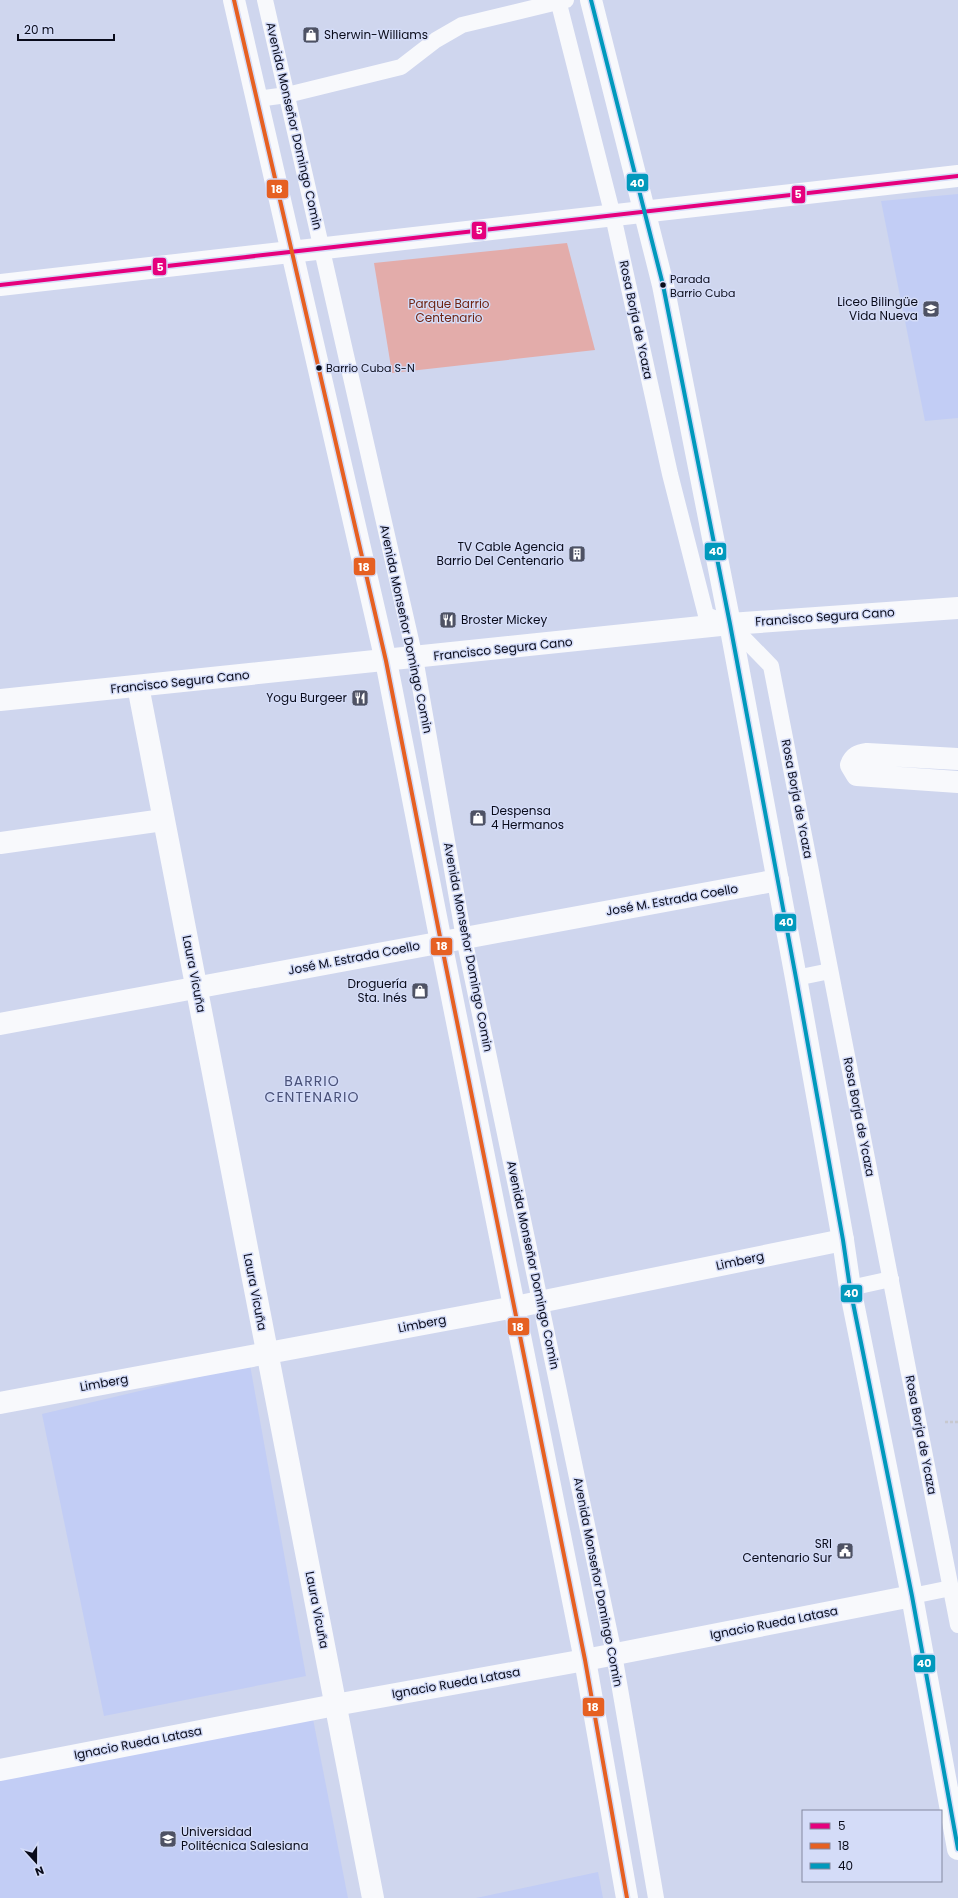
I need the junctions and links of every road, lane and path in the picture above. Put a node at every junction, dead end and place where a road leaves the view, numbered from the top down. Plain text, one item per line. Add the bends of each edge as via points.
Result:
1 (234, 0) edge
2 (265, 0) edge
3 (561, 0) edge
4 (592, 0) edge
5 (287, 95) junction
6 (257, 99) junction
7 (958, 176) edge
8 (643, 212) junction
9 (613, 216) junction
10 (322, 249) junction
11 (292, 252) junction
12 (0, 285) edge
13 (958, 608) edge
14 (730, 624) junction
15 (415, 658) junction
16 (386, 661) junction
17 (138, 686) junction
18 (0, 700) edge
19 (958, 759) edge
20 (958, 782) edge
21 (164, 820) junction
22 (0, 843) edge
23 (778, 880) junction
24 (464, 938) junction
25 (441, 942) junction
26 (830, 971) junction
27 (796, 978) junction
28 (196, 987) junction
29 (0, 1024) edge
30 (844, 1240) junction
31 (891, 1279) junction
32 (850, 1288) junction
33 (540, 1302) junction
34 (515, 1307) junction
35 (267, 1353) junction
36 (0, 1403) edge
37 (951, 1588) junction
38 (912, 1596) junction
39 (958, 1625) edge
40 (614, 1654) junction
41 (585, 1660) junction
42 (335, 1705) junction
43 (0, 1770) edge
44 (958, 1849) edge
45 (372, 1898) edge
46 (627, 1898) edge
47 (656, 1898) edge

1 - 6 street, Avenida Monseñor Domingo Comin
2 - 5 lane, Avenida Monseñor Domingo Comin
3 - 5 lane via 462,26 436,40 401,67
3 - 9 lane, Rosa Borja de Ycaza
4 - 8 street
5 - 6 lane
5 - 10 lane, Avenida Monseñor Domingo Comin
6 - 11 street, Avenida Monseñor Domingo Comin
7 - 8 street
8 - 9 street
8 - 14 street via 663,286
9 - 10 street
9 - 14 lane, Rosa Borja de Ycaza via 670,474 706,615
10 - 11 street
10 - 15 lane, Avenida Monseñor Domingo Comin
11 - 12 street
11 - 16 street, Avenida Monseñor Domingo Comin
13 - 14 street, Francisco Segura Cano
14 - 15 street, Francisco Segura Cano
14 - 23 street
14 - 26 lane, Rosa Borja de Ycaza via 771,666
15 - 16 street, Francisco Segura Cano
15 - 24 lane, Avenida Monseñor Domingo Comin
16 - 17 street, Francisco Segura Cano
16 - 25 street, Avenida Monseñor Domingo Comin
17 - 18 street, Francisco Segura Cano
17 - 21 street, Laura Vicuña
19 - 20 street via 867,754 858,755 852,760 851,765 857,775
21 - 22 street
21 - 28 street, Laura Vicuña
23 - 24 street, José M. Estrada Coello
23 - 27 street
24 - 25 street, José M. Estrada Coello
24 - 33 lane, Avenida Monseñor Domingo Comin
25 - 28 street, José M. Estrada Coello
25 - 34 street, Avenida Monseñor Domingo Comin
26 - 27 lane
26 - 31 lane, Rosa Borja de Ycaza
27 - 30 street
28 - 29 street, José M. Estrada Coello
28 - 35 street, Laura Vicuña
30 - 32 street
30 - 33 street, Limberg
31 - 32 lane
31 - 37 lane, Rosa Borja de Ycaza
32 - 38 street
33 - 34 street, Limberg
33 - 40 lane, Avenida Monseñor Domingo Comin
34 - 35 street, Limberg
34 - 41 street, Avenida Monseñor Domingo Comin
35 - 36 street, Limberg
35 - 42 street, Laura Vicuña
37 - 38 lane
37 - 39 lane, Rosa Borja de Ycaza
38 - 40 street, Ignacio Rueda Latasa
38 - 44 street
40 - 41 street, Ignacio Rueda Latasa
40 - 47 lane, Avenida Monseñor Domingo Comin
41 - 42 street, Ignacio Rueda Latasa
41 - 46 street, Avenida Monseñor Domingo Comin
42 - 43 street, Ignacio Rueda Latasa
42 - 45 street, Laura Vicuña

